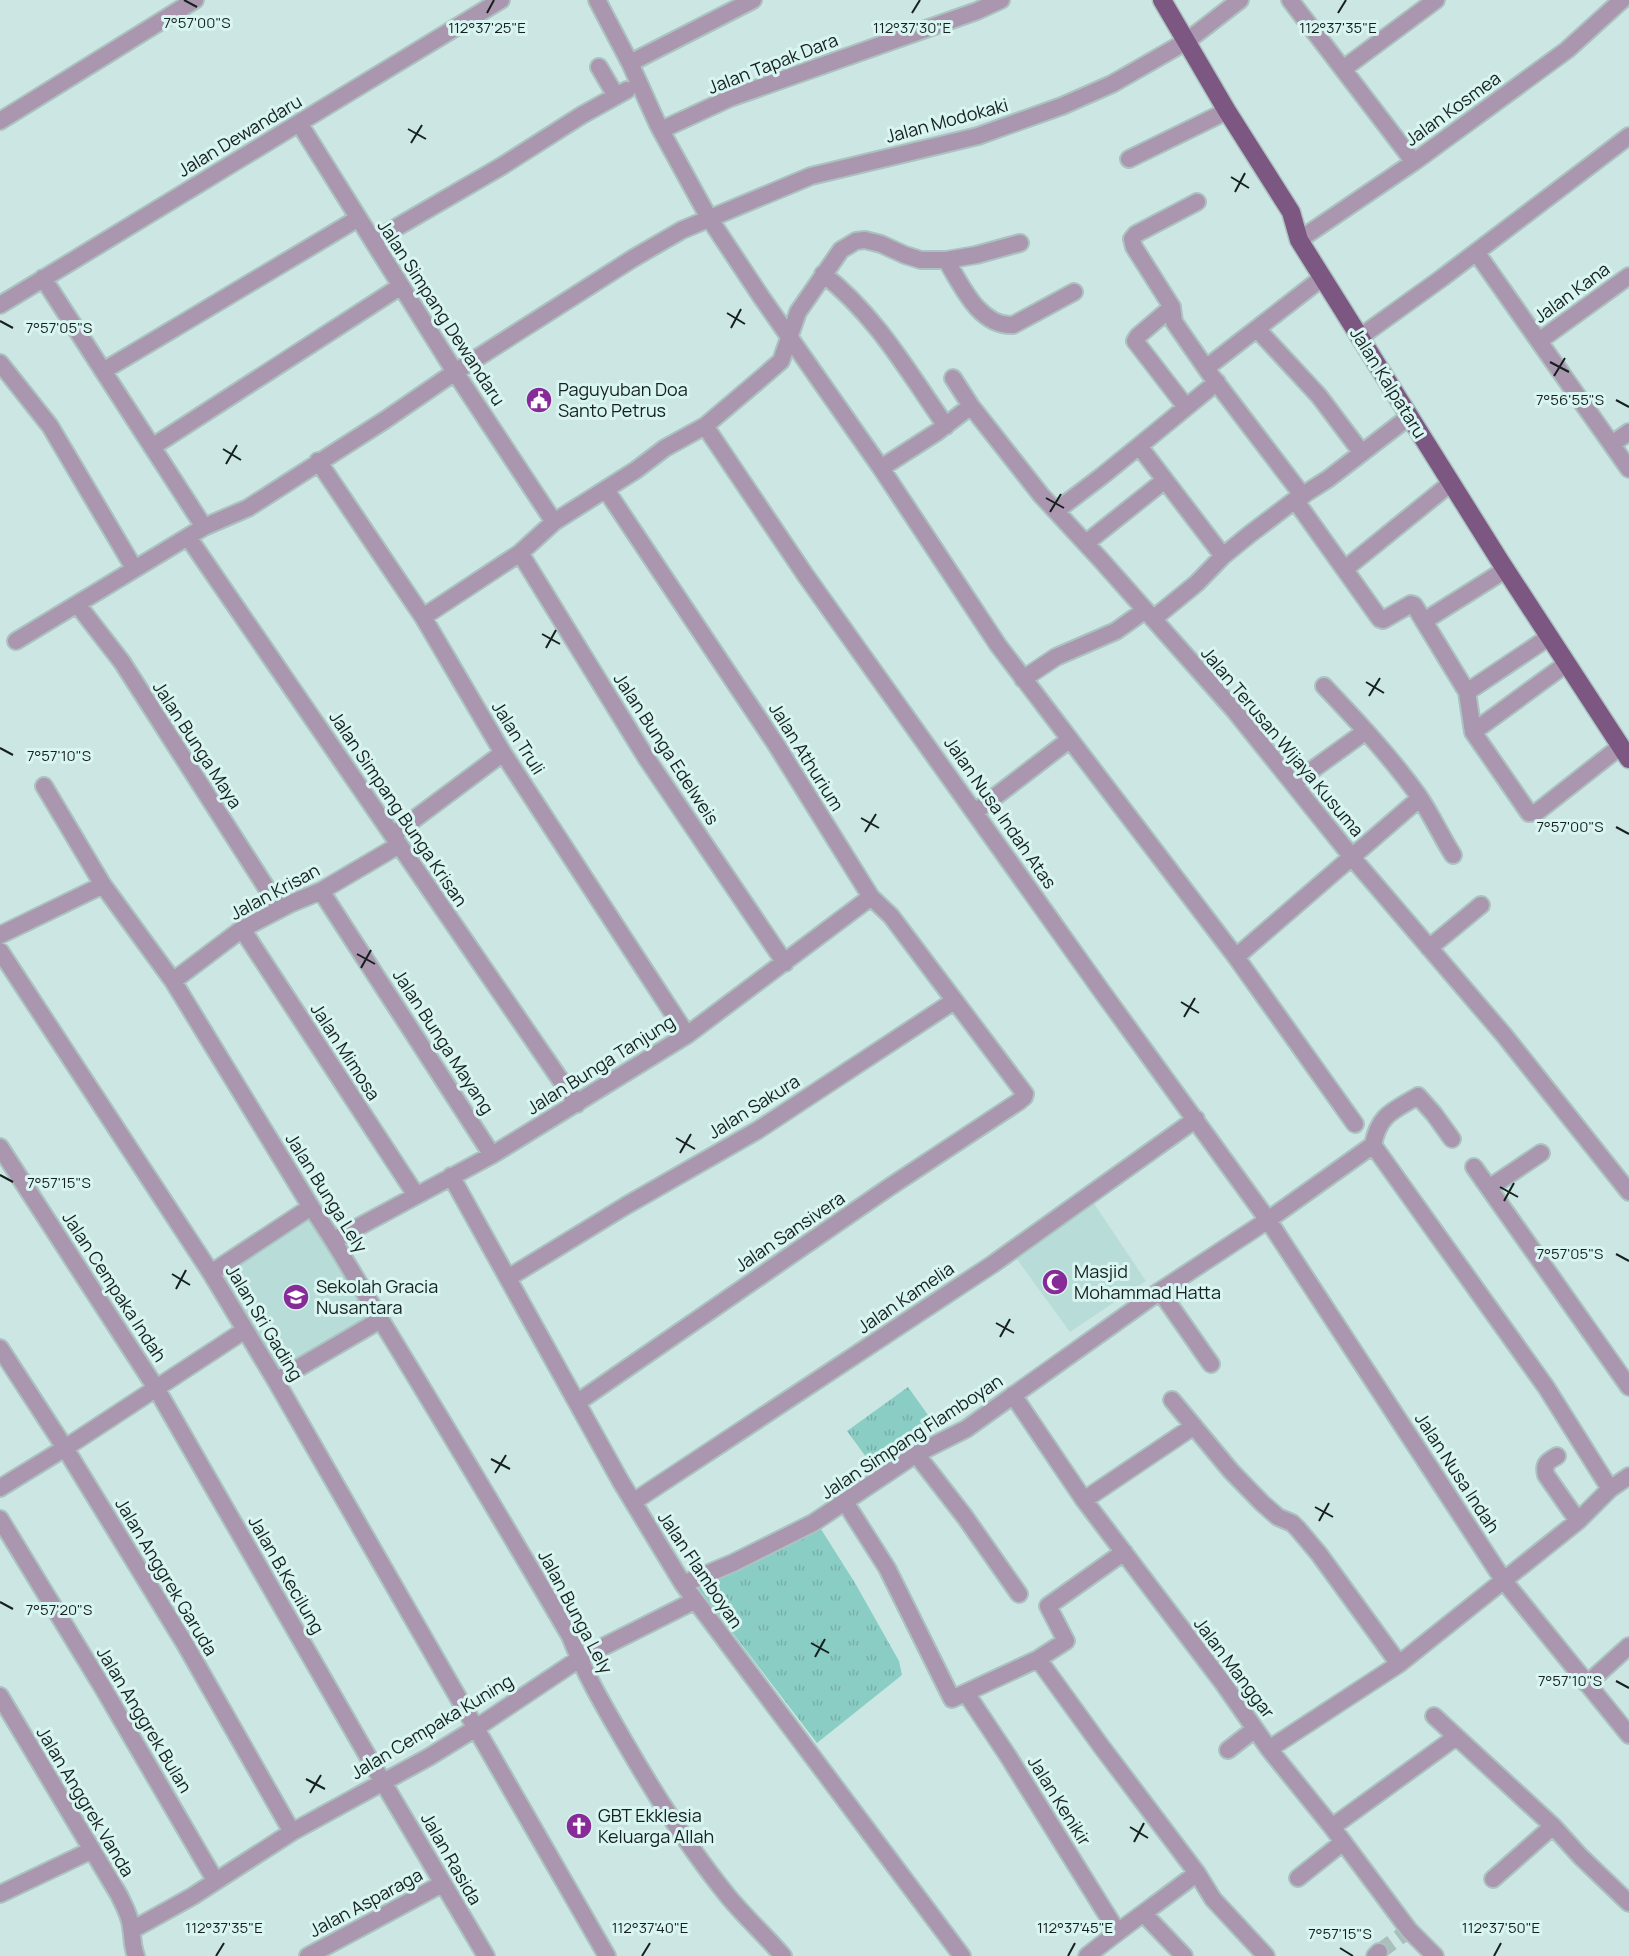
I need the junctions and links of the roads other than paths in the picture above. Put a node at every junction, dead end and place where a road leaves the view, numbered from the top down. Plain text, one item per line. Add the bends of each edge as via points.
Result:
1 (195, 0) edge
2 (500, 0) edge
3 (597, 0) edge
4 (753, 0) edge
5 (1001, 0) edge
6 (1162, 0) edge
7 (1240, 0) edge
8 (1290, 0) edge
9 (1436, 0) edge
10 (1622, 0) edge
11 (1187, 41) junction
12 (630, 63) junction
13 (599, 67) dead end
14 (1343, 69) junction
15 (1227, 111) junction
16 (0, 120) edge
17 (299, 123) junction
18 (661, 130) junction
19 (1629, 136) edge
20 (1130, 159) dead end
21 (1414, 162) junction
22 (1197, 202) dead end
23 (709, 218) junction
24 (357, 219) junction
25 (1299, 240) junction
26 (373, 241) junction
27 (1020, 243) dead end
28 (1476, 252) junction
29 (946, 260) junction
30 (823, 274) junction
31 (1629, 276) edge
32 (44, 278) junction
33 (1322, 278) junction
34 (401, 286) junction
35 (1074, 292) dead end
36 (0, 305) edge
37 (1172, 307) junction
38 (1257, 329) junction
39 (788, 336) junction
40 (1359, 337) junction
41 (1539, 341) junction
42 (0, 363) edge
43 (1206, 368) junction
44 (103, 371) junction
45 (455, 372) junction
46 (953, 378) dead end
47 (1217, 382) junction
48 (971, 406) junction
49 (1186, 407) junction
50 (1410, 416) junction
51 (705, 426) junction
52 (946, 426) junction
53 (1629, 432) edge
54 (1612, 444) junction
55 (1139, 446) junction
56 (152, 447) junction
57 (1362, 453) junction
58 (318, 461) junction
59 (881, 468) junction
60 (1629, 469) edge
61 (1165, 480) junction
62 (1451, 483) junction
63 (606, 490) junction
64 (1299, 498) junction
65 (1056, 511) junction
66 (554, 522) junction
67 (204, 527) junction
68 (188, 537) junction
69 (1086, 543) junction
70 (520, 553) junction
71 (1223, 556) junction
72 (134, 568) junction
73 (1345, 569) junction
74 (1505, 570) junction
75 (77, 604) junction
76 (1149, 615) junction
77 (423, 617) junction
78 (1424, 621) junction
79 (1549, 637) junction
80 (16, 641) dead end
81 (1566, 664) junction
82 (1023, 679) junction
83 (1324, 686) dead end
84 (1467, 692) junction
85 (1366, 731) junction
86 (1473, 732) junction
87 (1069, 740) junction
88 (1625, 752) edge
89 (503, 753) junction
90 (1294, 783) junction
91 (44, 786) dead end
92 (1420, 798) junction
93 (975, 812) junction
94 (396, 840) junction
95 (1453, 855) dead end
96 (1352, 857) junction
97 (103, 885) junction
98 (321, 891) junction
99 (871, 897) junction
100 (1481, 904) dead end
101 (280, 909) junction
102 (242, 929) junction
103 (0, 935) edge
104 (1429, 948) junction
105 (0, 951) edge
106 (1236, 957) junction
107 (785, 963) junction
108 (173, 981) junction
109 (954, 1001) junction
110 (687, 1035) junction
111 (1024, 1095) joint
112 (577, 1104) junction
113 (1196, 1119) junction
114 (1355, 1124) dead end
115 (1452, 1139) dead end
116 (1373, 1145) junction
117 (0, 1147) edge
118 (1541, 1154) dead end
119 (492, 1155) junction
120 (1474, 1167) dead end
121 (451, 1176) junction
122 (1489, 1188) junction
123 (1629, 1192) edge
124 (416, 1195) junction
125 (311, 1207) junction
126 (1268, 1220) junction
127 (334, 1240) junction
128 (211, 1273) junction
129 (508, 1278) junction
130 (1160, 1291) junction
131 (380, 1320) junction
132 (245, 1330) junction
133 (0, 1348) edge
134 (1211, 1364) dead end
135 (276, 1381) junction
136 (1629, 1387) edge
137 (156, 1388) junction
138 (1013, 1395) junction
139 (1172, 1400) dead end
140 (578, 1402) junction
141 (1194, 1426) junction
142 (65, 1448) junction
143 (916, 1454) junction
144 (1557, 1456) dead end
145 (1629, 1476) edge
146 (0, 1488) edge
147 (1610, 1489) junction
148 (1084, 1500) junction
149 (633, 1502) junction
150 (846, 1502) junction
151 (0, 1519) edge
152 (1578, 1521) junction
153 (1124, 1552) junction
154 (1504, 1581) junction
155 (683, 1584) junction
156 (1019, 1594) dead end
157 (694, 1601) junction
158 (1629, 1646) edge
159 (579, 1659) junction
160 (1038, 1659) junction
161 (1400, 1664) junction
162 (1587, 1684) junction
163 (966, 1693) junction
164 (0, 1696) edge
165 (1434, 1716) dead end
166 (5, 1717) edge
167 (476, 1728) junction
168 (1255, 1729) junction
169 (1629, 1736) edge
170 (1456, 1737) junction
171 (1269, 1749) junction
172 (1228, 1750) dead end
173 (382, 1781) junction
174 (1553, 1826) junction
175 (1332, 1827) junction
176 (292, 1832) junction
177 (1342, 1843) junction
178 (92, 1851) junction
179 (1197, 1873) junction
180 (1298, 1878) dead end
181 (1493, 1879) dead end
182 (215, 1880) junction
183 (442, 1884) junction
184 (0, 1894) edge
185 (1629, 1904) edge
186 (1144, 1914) junction
187 (132, 1930) junction
188 (1117, 1931) junction
189 (136, 1956) edge
190 (308, 1956) edge
191 (486, 1956) edge
192 (607, 1956) edge
193 (783, 1956) edge
194 (962, 1956) edge
195 (1087, 1956) edge
196 (1184, 1956) edge
197 (1266, 1956) edge
198 (1435, 1956) edge

1 - 16 street
2 - 17 street, Jalan Dewandaru
3 - 12 street
4 - 12 street
5 - 18 street, Jalan Tapak Dara via 730,98
6 - 11 main road, Jalan Kalpataru
7 - 11 street, Jalan Modokaki
8 - 14 street
9 - 14 street
10 - 21 street, Jalan Kosmea via 1567,50
11 - 15 main road, Jalan Kalpataru
11 - 23 street, Jalan Modokaki via 1112,84 1062,106 978,136 811,176
12 - 18 street
13 - 26 street via 621,93
14 - 21 street
15 - 20 street
15 - 25 main road, Jalan Kalpataru via 1291,212
17 - 24 street, Jalan Simpang Dewandaru
17 - 32 street, Jalan Dewandaru
18 - 23 street
19 - 28 street
21 - 25 street, Jalan Kosmea
22 - 37 street via 1132,239
23 - 39 street
23 - 45 street, Jalan Modokaki via 632,259
24 - 26 street, Jalan Simpang Dewandaru
24 - 44 street
25 - 33 main road, Jalan Kalpataru
26 - 34 street, Jalan Simpang Dewandaru
27 - 29 street
28 - 40 street
28 - 41 street
29 - 30 street via 921,260 881,244 856,241 841,250
29 - 35 street via 979,310 1006,326
30 - 39 street via 798,312
30 - 52 street via 868,319
31 - 41 street, Jalan Kana
32 - 36 street, Jalan Dewandaru
32 - 44 street
33 - 38 street
33 - 40 main road, Jalan Kalpataru
34 - 45 street, Jalan Simpang Dewandaru
34 - 56 street
37 - 43 street via 1174,322
37 - 49 street via 1136,341
38 - 43 street
38 - 57 street via 1319,396
39 - 51 street via 781,361
39 - 59 street
40 - 50 main road, Jalan Kalpataru
41 - 54 street
42 - 72 street via 50,426
43 - 47 street
44 - 56 street
45 - 58 street, Jalan Modokaki
45 - 66 street, Jalan Simpang Dewandaru
46 - 48 street, Jalan Terusan Wijaya Kusuma
47 - 49 street
47 - 64 street
48 - 52 street
48 - 65 street, Jalan Terusan Wijaya Kusuma
49 - 55 street
50 - 57 street
50 - 62 main road, Jalan Kalpataru
51 - 63 street via 665,448
51 - 93 street, Jalan Nusa Indah Atas via 806,576
52 - 59 street
53 - 54 street
54 - 60 street
55 - 61 street
55 - 65 street
56 - 67 street
57 - 64 street
58 - 67 street, Jalan Modokaki via 248,508
58 - 77 street, Jalan Truli
59 - 82 street
61 - 69 street
61 - 71 street
62 - 73 street
62 - 74 main road, Jalan Kalpataru
63 - 66 street
63 - 99 street, Jalan Athurium via 775,742
64 - 71 street
64 - 73 street
65 - 69 street, Jalan Terusan Wijaya Kusuma
66 - 70 street
67 - 68 street, Jalan Modokaki
68 - 72 street, Jalan Modokaki
68 - 94 street, Jalan Simpang Bunga Krisan
69 - 76 street, Jalan Terusan Wijaya Kusuma
70 - 77 street
70 - 107 street, Jalan Bunga Edelweis via 647,759
71 - 76 street via 1197,584
72 - 75 street, Jalan Modokaki
73 - 78 street via 1381,620 1413,604
74 - 78 street
74 - 79 main road, Jalan Kalpataru
75 - 80 street, Jalan Modokaki
75 - 101 street, Jalan Bunga Maya via 122,662
76 - 82 street via 1056,657
76 - 90 street, Jalan Terusan Wijaya Kusuma
77 - 89 street, Jalan Truli
78 - 84 street
79 - 81 main road, Jalan Kalpataru
79 - 84 street
81 - 86 street
81 - 88 main road, Jalan Kalpataru
82 - 87 street
83 - 85 street
84 - 86 street
85 - 90 street
85 - 92 street
86 - 88 street via 1529,813 1537,812
87 - 93 street
87 - 106 street
89 - 94 street, Jalan Krisan
89 - 110 street, Jalan Truli
90 - 96 street, Jalan Terusan Wijaya Kusuma
91 - 97 street, Jalan Bunga Lely
92 - 95 street
92 - 96 street
93 - 113 street, Jalan Nusa Indah Atas
94 - 98 street, Jalan Krisan
94 - 112 street, Jalan Simpang Bunga Krisan
96 - 104 street, Jalan Terusan Wijaya Kusuma
96 - 106 street
97 - 103 street
97 - 108 street, Jalan Bunga Lely
98 - 101 street, Jalan Krisan
98 - 119 street, Jalan Bunga Mayang
99 - 107 street, Jalan Bunga Tanjung
99 - 109 street, Jalan Athurium via 891,916
100 - 104 street
101 - 102 street, Jalan Krisan
102 - 108 street, Jalan Krisan
102 - 124 street, Jalan Mimosa
104 - 123 street, Jalan Terusan Wijaya Kusuma
105 - 128 street, Jalan Sri Gading
106 - 114 street
107 - 110 street, Jalan Bunga Tanjung
108 - 125 street, Jalan Bunga Lely
109 - 111 street, Jalan Athurium
109 - 129 street, Jalan Sakura via 758,1130
110 - 112 street, Jalan Bunga Tanjung
111 - 140 street, Jalan Sansivera
112 - 119 street, Jalan Bunga Tanjung
113 - 126 street, Jalan Nusa Indah Atas
113 - 149 street, Jalan Kamelia via 993,1264
115 - 116 street via 1418,1096 1386,1116 1376,1129
116 - 126 street, Jalan Simpang Flamboyan
116 - 147 street via 1546,1387
117 - 137 street, Jalan Cempaka Indah
118 - 122 street
119 - 121 street, Jalan Bunga Tanjung
120 - 122 street
121 - 124 street, Jalan Bunga Tanjung
121 - 129 street, Jalan Flamboyan
122 - 136 street
124 - 127 street, Jalan Bunga Tanjung
125 - 127 street, Jalan Bunga Lely
125 - 128 street
126 - 130 street, Jalan Simpang Flamboyan
126 - 154 street, Jalan Nusa Indah
127 - 131 street, Jalan Bunga Lely
128 - 132 street, Jalan Sri Gading
129 - 140 street, Jalan Flamboyan
130 - 134 street
130 - 138 street, Jalan Simpang Flamboyan
131 - 135 street
131 - 159 street, Jalan Bunga Lely via 480,1482 570,1636
132 - 135 street, Jalan Sri Gading
132 - 137 street
133 - 142 street, Jalan Anggrek Garuda
135 - 167 street, Jalan Sri Gading
137 - 142 street
137 - 173 street, Jalan B.Kecilung
138 - 143 street, Jalan Simpang Flamboyan via 966,1429
138 - 148 street, Jalan Manggar
139 - 141 street
140 - 149 street, Jalan Flamboyan
141 - 148 street
141 - 161 street via 1262,1503 1299,1529
142 - 146 street
142 - 176 street, Jalan Anggrek Garuda via 179,1634
143 - 150 street, Jalan Simpang Flamboyan
143 - 156 street
144 - 152 street via 1545,1465 1546,1475
145 - 147 street
147 - 152 street
148 - 153 street, Jalan Manggar
149 - 155 street, Jalan Flamboyan
150 - 155 street, Jalan Simpang Flamboyan via 780,1541
150 - 163 street via 887,1568 950,1699
151 - 182 street, Jalan Anggrek Bulan
152 - 154 street
153 - 160 street via 1048,1606 1066,1641
153 - 168 street, Jalan Manggar
154 - 161 street
154 - 162 street, Jalan Nusa Indah
155 - 157 street, Jalan Flamboyan
157 - 159 street, Jalan Cempaka Kuning
157 - 194 street, Jalan Flamboyan
158 - 162 street
159 - 167 street, Jalan Cempaka Kuning
159 - 193 street, Jalan Bunga Lely via 664,1810 728,1897
160 - 163 street
160 - 179 street
161 - 171 street
162 - 169 street, Jalan Nusa Indah
163 - 188 street, Jalan Kenikir
164 - 166 street, Jalan Anggrek Vanda
165 - 170 street
166 - 178 street, Jalan Anggrek Vanda
167 - 173 street, Jalan Cempaka Kuning
167 - 192 street, Jalan Sri Gading
168 - 171 street, Jalan Manggar
168 - 172 street
170 - 174 street
170 - 175 street
171 - 175 street, Jalan Manggar
173 - 176 street, Jalan Cempaka Kuning
173 - 183 street, Jalan Rasida
174 - 181 street
174 - 185 street
175 - 177 street, Jalan Manggar
176 - 182 street, Jalan Cempaka Kuning
177 - 180 street
177 - 198 street, Jalan Manggar via 1407,1932
178 - 184 street
178 - 187 street, Jalan Anggrek Vanda via 128,1912
179 - 186 street
179 - 197 street via 1212,1899
182 - 187 street, Jalan Cempaka Kuning
183 - 190 street, Jalan Asparaga
183 - 191 street, Jalan Rasida
186 - 188 street
186 - 196 street
187 - 189 street, Jalan Anggrek Vanda
188 - 195 street

